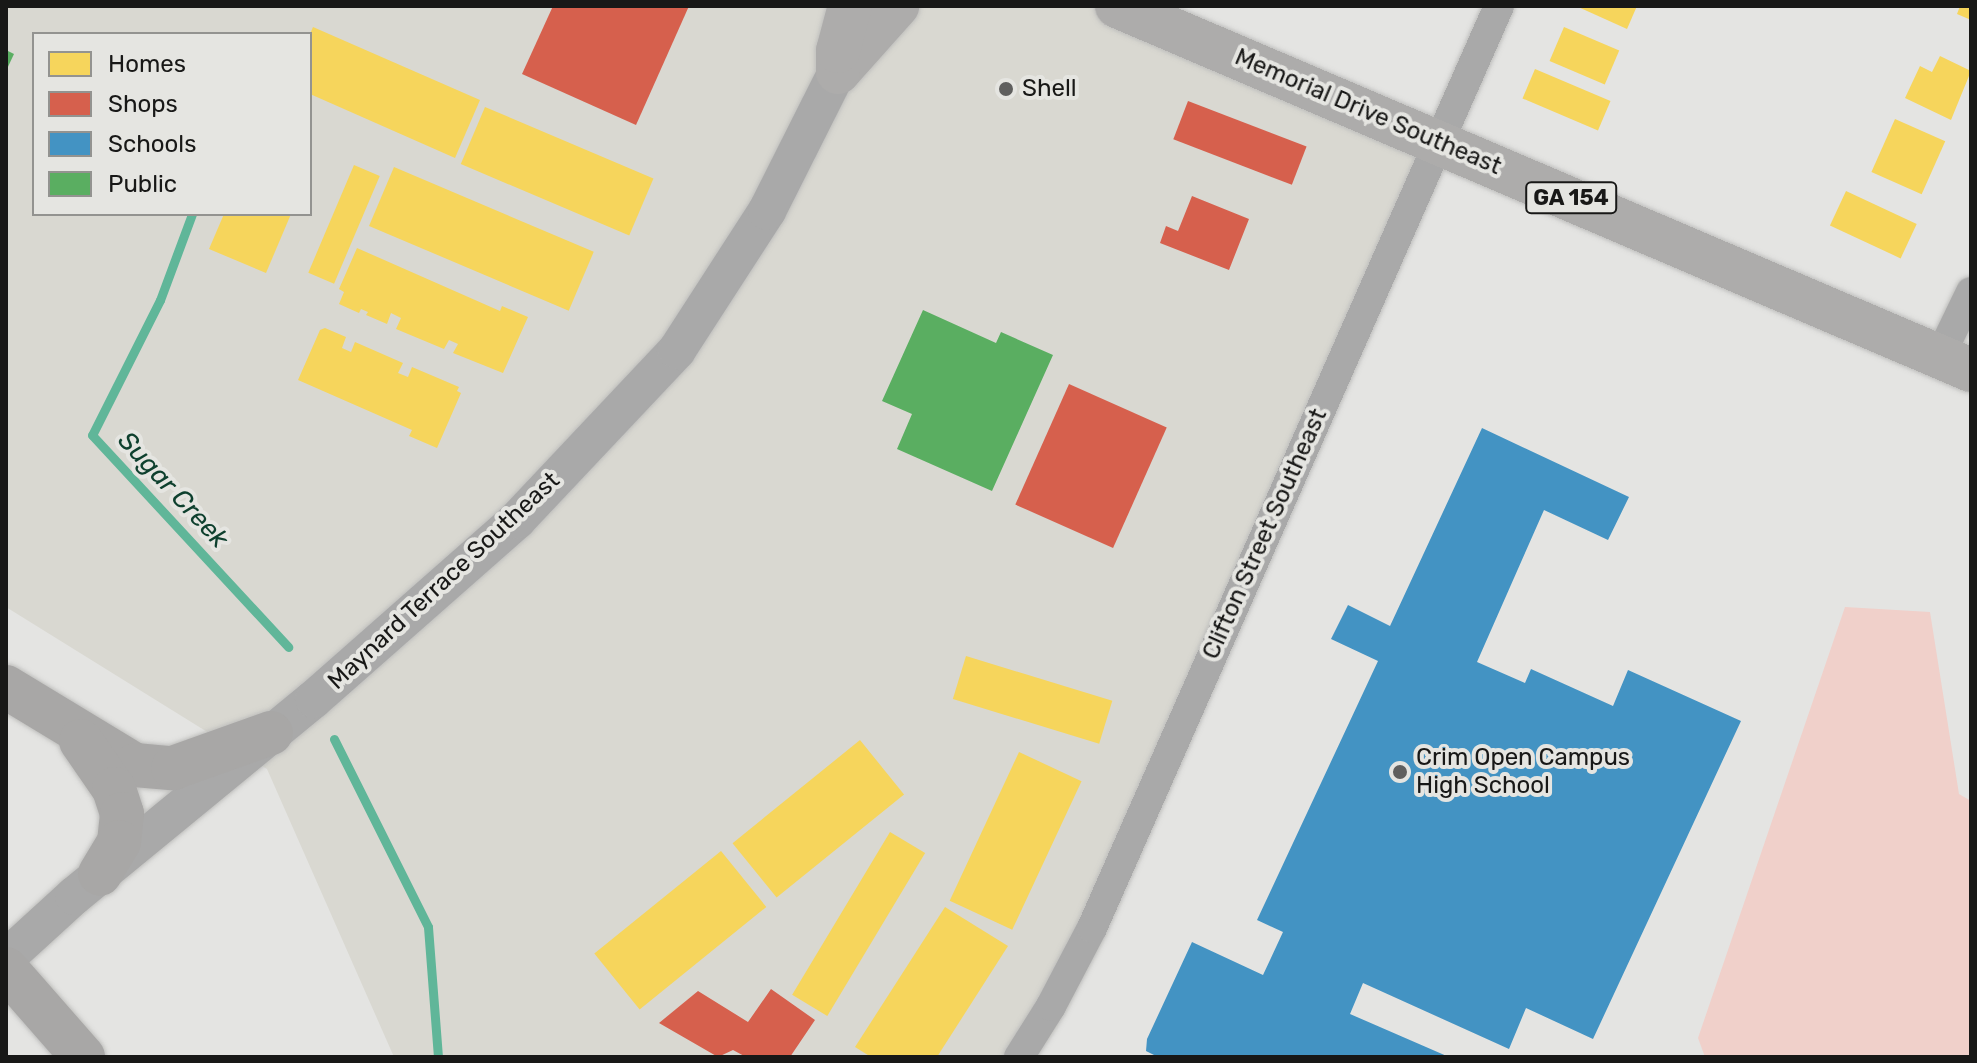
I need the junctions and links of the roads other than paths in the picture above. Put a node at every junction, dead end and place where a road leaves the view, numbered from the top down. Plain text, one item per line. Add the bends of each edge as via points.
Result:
1 (850, 6) edge
2 (866, 6) edge
3 (897, 6) edge
4 (1117, 6) edge
5 (1499, 6) edge
6 (838, 72) junction
7 (1441, 143) junction
8 (1971, 292) edge
9 (1955, 363) edge
10 (6, 687) edge
11 (61, 723) junction
12 (271, 733) junction
13 (87, 885) junction
14 (6, 958) edge
15 (6, 969) edge
16 (83, 1057) edge
17 (1019, 1057) edge

1 - 6 main road
2 - 6 street, Maynard Terrace Southeast
3 - 6 main road
4 - 7 main road, Memorial Drive Southeast / GA 154
5 - 7 street, Clifton Street Southeast
6 - 12 street, Maynard Terrace Southeast via 767,211 677,350 517,520
7 - 9 main road, Memorial Drive Southeast / GA 154
7 - 17 street, Clifton Street Southeast via 1092,928
8 - 9 street
10 - 11 highway
11 - 12 highway via 135,765 173,768
11 - 13 highway via 101,768 122,814 119,842
12 - 13 street, Maynard Terrace Southeast
13 - 14 street, Maynard Terrace Southeast
15 - 16 highway

